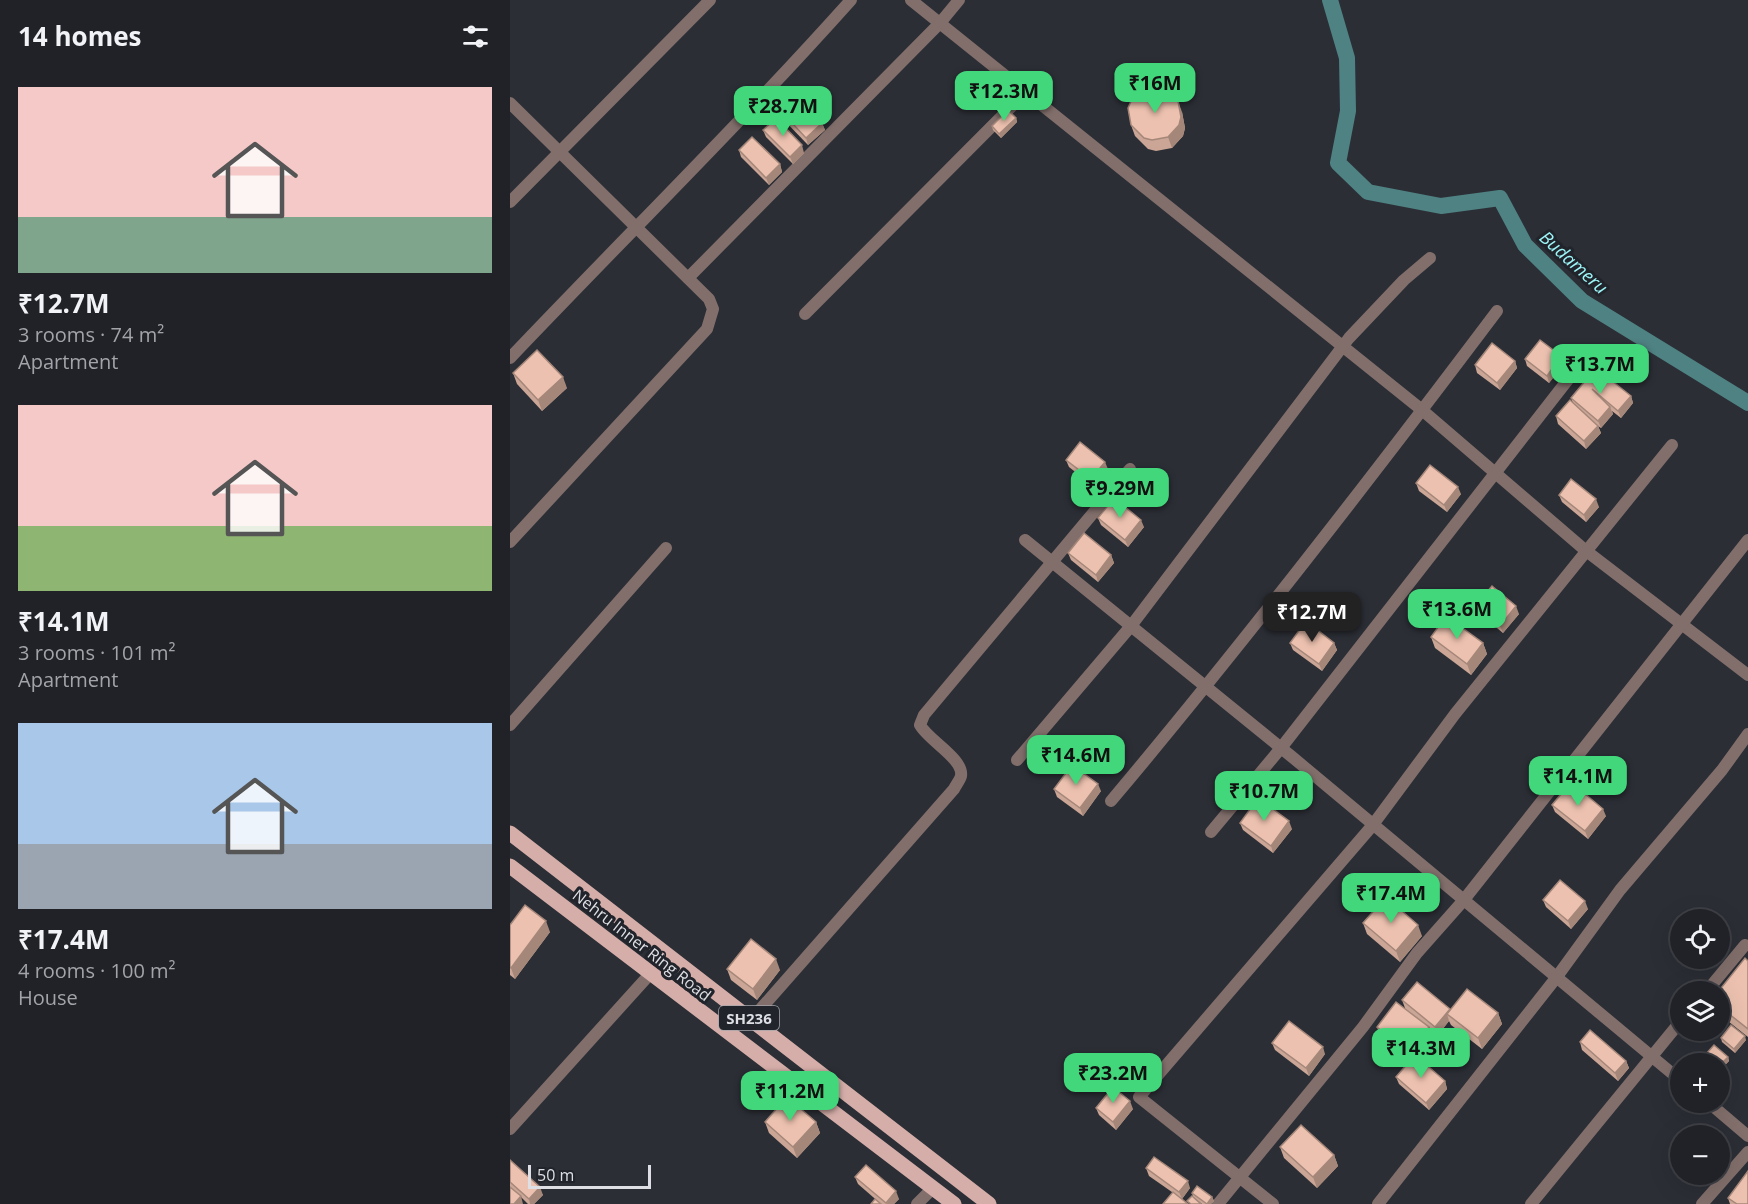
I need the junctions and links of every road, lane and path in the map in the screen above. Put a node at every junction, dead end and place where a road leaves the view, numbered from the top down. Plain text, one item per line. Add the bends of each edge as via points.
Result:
1 (710, 0) edge
2 (851, 0) edge
3 (911, 0) edge
4 (959, 0) edge
5 (940, 23) junction
6 (1026, 92) junction
7 (510, 103) edge
8 (561, 152) junction
9 (510, 202) edge
10 (635, 227) junction
11 (1430, 258) dead end
12 (687, 278) junction
13 (1497, 310) dead end
14 (805, 314) dead end
15 (1343, 347) junction
16 (510, 358) edge
17 (1570, 377) dead end
18 (1422, 410) junction
19 (1672, 445) dead end
20 (1130, 469) dead end
21 (1495, 473) junction
22 (1025, 540) dead end
23 (1748, 540) edge
24 (510, 542) edge
25 (666, 548) dead end
26 (1585, 550) junction
27 (1053, 563) junction
28 (1683, 624) junction
29 (1131, 626) junction
30 (1748, 675) edge
31 (1207, 688) junction
32 (510, 725) edge
33 (1748, 734) edge
34 (1281, 748) junction
35 (1017, 760) dead end
36 (1111, 801) dead end
37 (1372, 826) junction
38 (1211, 831) dead end
39 (510, 833) edge
40 (510, 866) edge
41 (1463, 901) junction
42 (1745, 945) dead end
43 (650, 974) junction
44 (1556, 978) junction
45 (1715, 981) edge
46 (751, 1020) junction
47 (1670, 1034) edge
48 (1652, 1057) junction
49 (1670, 1072) edge
50 (1721, 1113) edge
51 (510, 1129) edge
52 (1748, 1136) edge
53 (1748, 1152) edge
54 (1240, 1177) junction
55 (933, 1188) junction
56 (917, 1204) edge
57 (954, 1204) edge
58 (989, 1204) edge
59 (1218, 1204) edge
60 (1273, 1204) edge
61 (1378, 1204) edge
62 (1531, 1204) edge
63 (1702, 1204) edge

1 - 8 street
2 - 10 street via 759,103
3 - 5 street
4 - 5 street
5 - 6 street
5 - 12 street
6 - 14 street
6 - 15 street
7 - 8 street
8 - 9 street
8 - 10 street
10 - 12 street
10 - 16 street
11 - 15 street via 1404,279
12 - 24 street via 713,309 707,329
13 - 18 street
15 - 18 street
15 - 29 street
17 - 21 street
18 - 21 street
18 - 31 street
19 - 26 street
20 - 27 street
21 - 26 street
21 - 34 street
22 - 27 street
23 - 28 street
25 - 32 street
26 - 28 street
26 - 37 street
27 - 29 street
27 - 46 street via 924,715 920,725 924,733 959,764 961,776 954,789
28 - 30 street
28 - 41 street
29 - 31 street
29 - 35 street
31 - 34 street
31 - 36 street
33 - 44 street via 1620,890
34 - 37 street
34 - 38 street
37 - 41 street
37 - 54 street via 1139,1097
39 - 46 main road, SH236
40 - 43 main road, Nehru Inner Ring Road / SH236
41 - 44 street
41 - 54 street via 1417,953 1363,1028
42 - 45 street
43 - 51 street
43 - 55 main road, Nehru Inner Ring Road / SH236
44 - 48 street
44 - 61 street
46 - 58 main road, SH236
47 - 48 street
48 - 49 street
48 - 62 street
50 - 52 street
53 - 63 street
54 - 59 street
54 - 60 street
55 - 56 street
55 - 57 main road, Nehru Inner Ring Road / SH236

